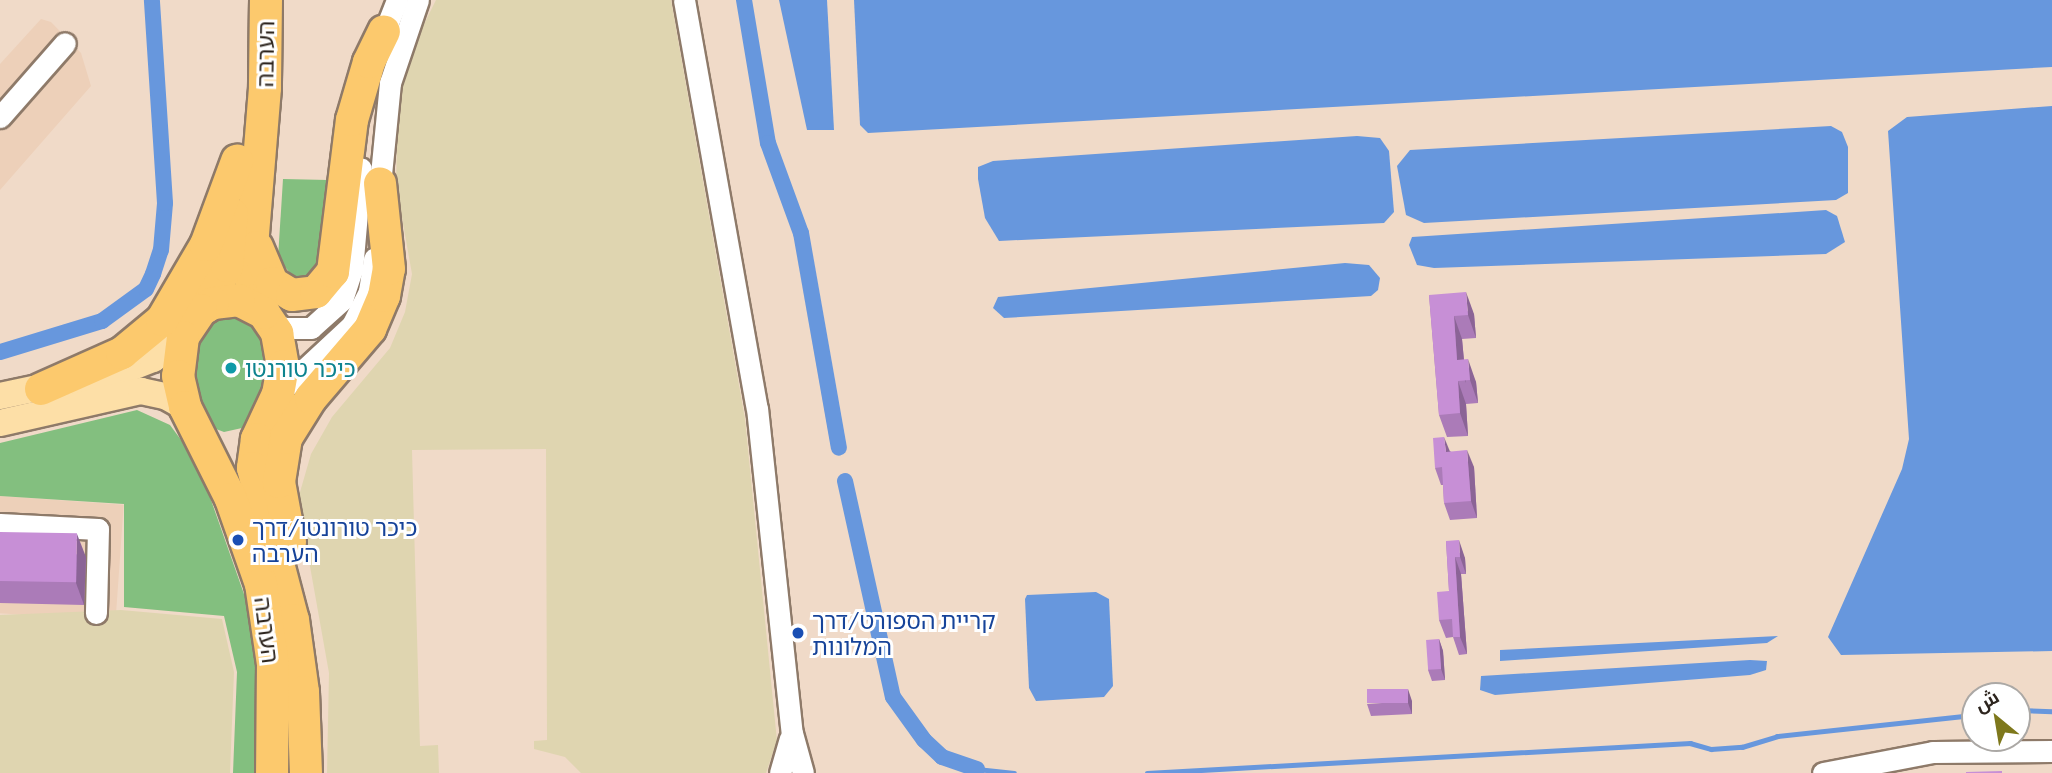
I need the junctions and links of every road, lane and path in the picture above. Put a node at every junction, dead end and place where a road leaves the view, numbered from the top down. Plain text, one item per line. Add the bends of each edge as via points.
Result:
1 (244, 0) edge
2 (266, 0) edge
3 (397, 0) edge
4 (418, 0) edge
5 (684, 0) edge
6 (384, 31) junction
7 (65, 43) dead end
8 (0, 117) edge
9 (237, 161) junction
10 (380, 183) junction
11 (253, 223) junction
12 (206, 307) junction
13 (267, 316) junction
14 (183, 337) junction
15 (41, 389) junction
16 (278, 394) junction
17 (0, 396) edge
18 (188, 412) junction
19 (264, 422) junction
20 (0, 423) edge
21 (0, 524) edge
22 (96, 613) dead end
23 (300, 668) junction
24 (792, 726) junction
25 (2052, 751) edge
26 (272, 773) edge
27 (306, 773) edge
28 (780, 773) edge
29 (803, 773) edge
30 (1822, 773) edge

1 - 9 highway, הערבה
2 - 11 highway, הערבה via 265,88
3 - 6 street
4 - 10 street via 390,83
5 - 24 street via 757,408
6 - 11 highway via 369,62 352,120 337,255 326,285 304,296 272,283 258,252
6 - 13 street via 367,98 349,286 334,312 311,328 284,328
7 - 8 street
9 - 12 highway, הערבה via 227,266
9 - 15 highway via 206,245 162,320 122,354
10 - 16 street via 374,265 364,303 343,335 300,369
10 - 23 highway via 389,269 384,296 370,329 293,424 279,466 297,580
11 - 13 highway, הערבה via 251,285
12 - 13 highway via 239,300
12 - 14 highway, הערבה
13 - 16 highway, הערבה via 282,354
14 - 15 main road via 136,366
14 - 18 highway, הערבה via 178,376
15 - 17 main road
16 - 19 highway, הערבה
18 - 19 highway via 205,430 224,438 244,436
18 - 20 main road via 164,396 141,391
18 - 26 highway, הערבה via 231,499 261,584 273,664
19 - 23 highway, הערבה via 255,448 253,478 282,573
21 - 22 street via 98,530
23 - 27 highway, הערבה
24 - 28 street
24 - 29 street
25 - 30 street via 1933,752

